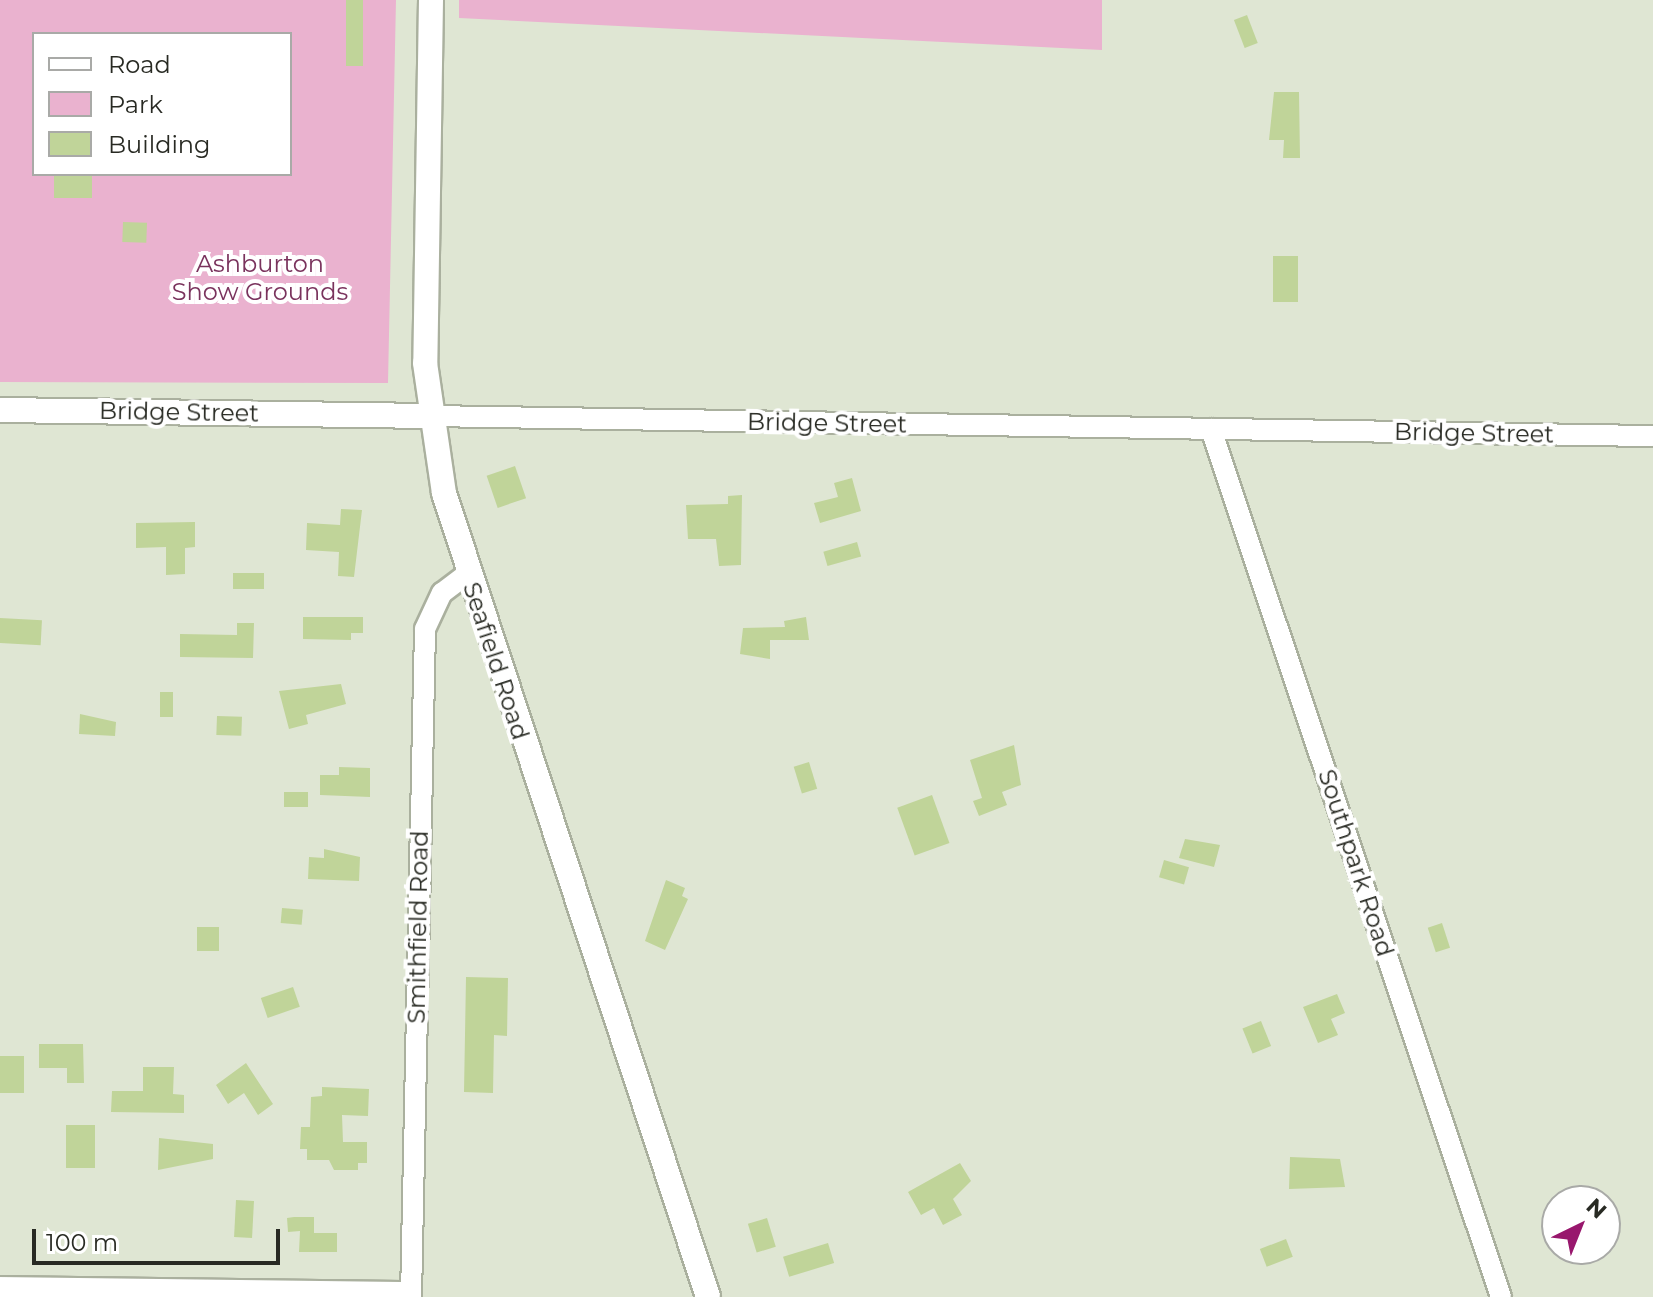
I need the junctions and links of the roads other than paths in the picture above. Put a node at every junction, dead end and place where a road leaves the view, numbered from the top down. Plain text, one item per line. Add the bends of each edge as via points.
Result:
1 (431, 0) edge
2 (0, 410) edge
3 (429, 416) junction
4 (1211, 429) junction
5 (1653, 436) edge
6 (467, 574) junction
7 (0, 1287) edge
8 (411, 1295) edge
9 (708, 1297) edge
10 (1501, 1297) edge

1 - 3 street, Seafield Road
2 - 3 street, Bridge Street
3 - 4 street, Bridge Street
3 - 6 street, Seafield Road
4 - 5 street, Bridge Street
4 - 10 street, Southpark Road
6 - 8 street, Smithfield Road via 442,593 425,629
6 - 9 street, Seafield Road
7 - 8 street

